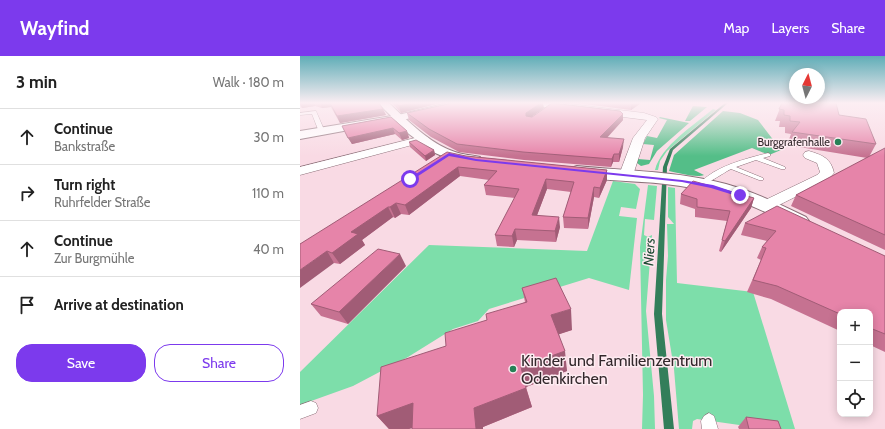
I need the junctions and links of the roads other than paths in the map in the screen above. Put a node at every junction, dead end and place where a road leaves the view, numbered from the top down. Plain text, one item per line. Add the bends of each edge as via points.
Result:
1 (317, 120) edge
2 (385, 120) edge
3 (401, 120) edge
4 (652, 120) edge
5 (322, 132) junction
6 (300, 136) edge
7 (423, 139) junction
8 (768, 155) dead end
9 (809, 155) dead end
10 (757, 158) junction
11 (492, 162) edge
12 (733, 168) junction
13 (783, 168) dead end
14 (563, 169) edge
15 (300, 171) edge
16 (626, 175) junction
17 (761, 180) dead end
18 (702, 184) junction
19 (767, 205) junction
20 (814, 228) edge

1 - 5 lane
2 - 5 main road
3 - 7 main road
4 - 16 street via 639,138
5 - 6 main road
7 - 11 main road via 442,158
7 - 15 street
8 - 10 lane
9 - 19 street via 822,158 827,173 822,178
10 - 12 lane
10 - 13 lane
12 - 17 lane
12 - 18 lane via 710,177
14 - 16 main road
16 - 18 main road
18 - 19 main road
19 - 20 main road

